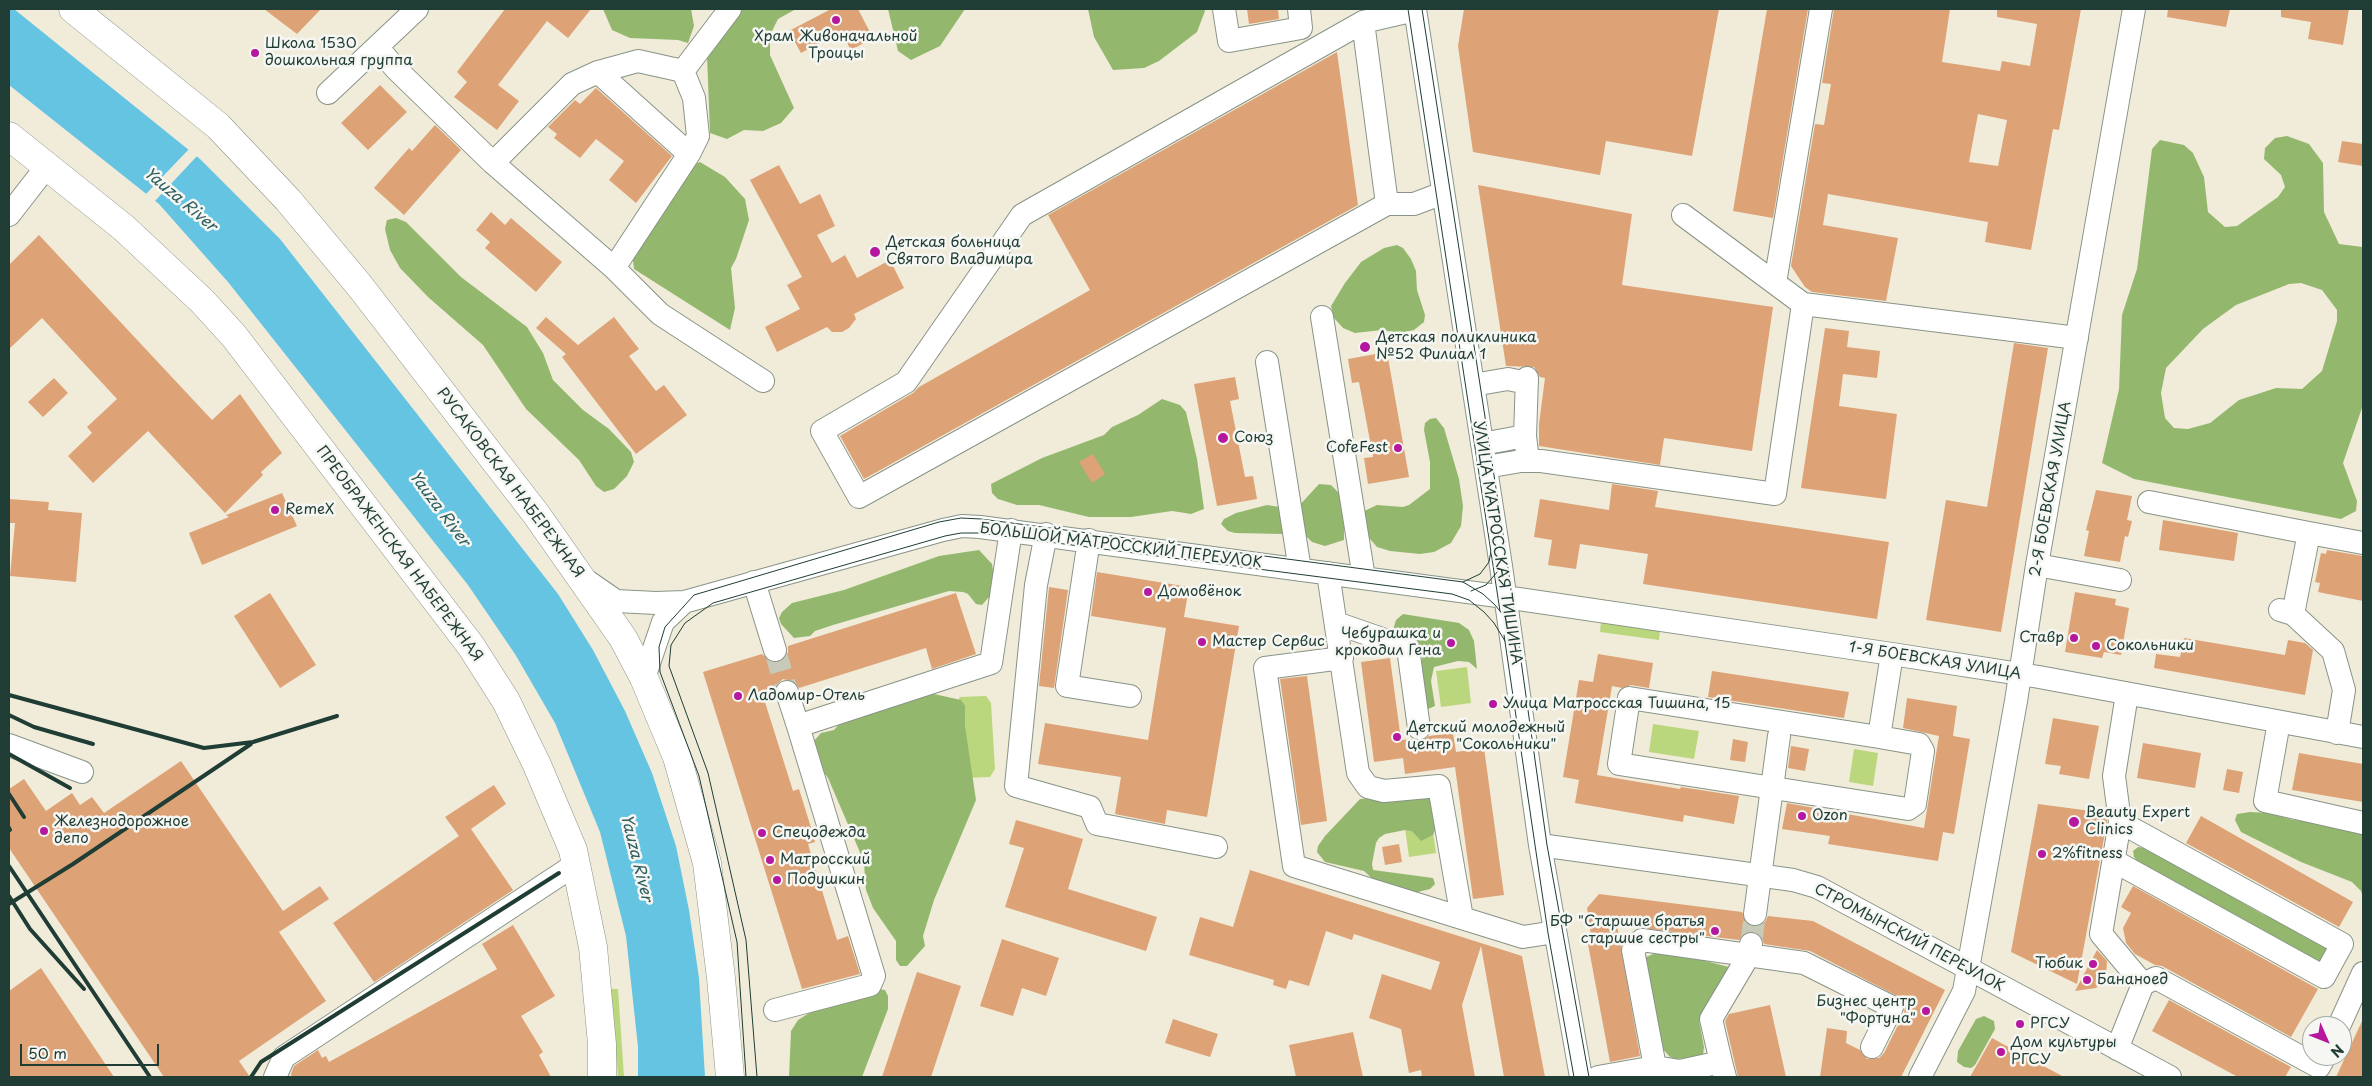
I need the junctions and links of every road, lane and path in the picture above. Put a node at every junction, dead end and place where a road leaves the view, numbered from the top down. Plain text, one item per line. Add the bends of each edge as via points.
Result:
1 (73, 9) edge
2 (417, 9) edge
3 (730, 9) edge
4 (1224, 9) edge
5 (1298, 9) edge
6 (1821, 9) edge
7 (2134, 9) edge
8 (1415, 10) edge
9 (1363, 22) junction
10 (377, 47) junction
11 (683, 71) junction
12 (598, 72) junction
13 (328, 94) dead end
14 (9, 136) edge
15 (688, 154) junction
16 (493, 164) junction
17 (46, 166) junction
18 (1443, 192) junction
19 (1387, 204) junction
20 (9, 215) edge
21 (1682, 215) dead end
22 (614, 268) junction
23 (1774, 283) junction
24 (1803, 304) junction
25 (1322, 317) dead end
26 (2077, 338) junction
27 (1267, 362) dead end
28 (762, 381) dead end
29 (1473, 385) junction
30 (1525, 436) junction
31 (1482, 444) junction
32 (1528, 461) junction
33 (1486, 467) junction
34 (2149, 502) dead end
35 (1011, 530) junction
36 (2309, 533) junction
37 (1046, 534) junction
38 (1089, 540) junction
39 (2363, 543) edge
40 (2037, 565) junction
41 (1300, 570) junction
42 (1328, 573) junction
43 (582, 578) junction
44 (1364, 578) junction
45 (2120, 580) dead end
46 (754, 582) junction
47 (1505, 597) junction
48 (684, 602) junction
49 (1336, 623) junction
50 (775, 650) tunnel mouth
51 (1892, 654) junction
52 (1342, 658) junction
53 (2020, 674) junction
54 (644, 678) junction
55 (787, 692) tunnel mouth
56 (2127, 694) junction
57 (1130, 696) dead end
58 (2280, 722) junction
59 (798, 726) junction
60 (1419, 728) dead end
61 (2337, 733) junction
62 (1779, 736) dead end
63 (1879, 737) junction
64 (2363, 738) edge
65 (9, 745) edge
66 (82, 772) dead end
67 (1772, 788) junction
68 (2120, 822) junction
69 (2363, 823) edge
70 (1540, 845) junction
71 (1216, 847) dead end
72 (2114, 861) junction
73 (576, 864) junction
74 (1760, 876) junction
75 (1755, 914) tunnel mouth
76 (1462, 918) junction
77 (1555, 932) junction
78 (1750, 950) junction
79 (1968, 968) junction
80 (2363, 973) edge
81 (2143, 984) junction
82 (774, 1010) dead end
83 (2343, 1016) edge
84 (1872, 1047) dead end
85 (2117, 1049) junction
86 (1655, 1067) junction
87 (2319, 1067) edge
88 (1723, 1069) edge
89 (1681, 1074) edge
90 (275, 1077) edge
91 (602, 1077) edge
92 (730, 1077) edge
93 (1581, 1077) edge
94 (1598, 1077) edge
95 (1920, 1077) edge
96 (2170, 1077) edge

1 - 43 main road, РУСАКОВСКАЯ НАБЕРЕЖНАЯ via 218,126 288,200 359,285
2 - 10 street
3 - 11 street
4 - 5 street via 1229,40 1301,28
6 - 23 street
7 - 26 street, 2-Я БОЕВСКАЯ УЛИЦА
8 - 9 street
8 - 18 street, УЛИЦА МАТРОССКАЯ ТИШИНА
9 - 19 street
9 - 19 street via 1022,215 906,382 822,431 859,497
10 - 13 street
10 - 16 street
11 - 12 street via 638,61
11 - 15 street via 694,98 698,136
12 - 15 street
12 - 16 street via 572,84
14 - 17 main road, ПРЕОБРАЖЕНСКАЯ НАБЕРЕЖНАЯ
15 - 22 street
16 - 22 street
17 - 20 street
17 - 73 main road, ПРЕОБРАЖЕНСКАЯ НАБЕРЕЖНАЯ via 161,261 234,336 448,615 506,701 537,765
18 - 19 street via 1414,204
18 - 29 street, УЛИЦА МАТРОССКАЯ ТИШИНА
21 - 23 street
22 - 28 street via 660,314
23 - 24 street
24 - 26 street
24 - 32 street via 1775,494
25 - 44 street
26 - 40 street, 2-Я БОЕВСКАЯ УЛИЦА
27 - 41 street
29 - 30 street via 1508,379 1527,380
29 - 31 street, УЛИЦА МАТРОССКАЯ ТИШИНА
30 - 31 street
30 - 32 street
31 - 33 street, УЛИЦА МАТРОССКАЯ ТИШИНА
32 - 33 street
33 - 47 street, УЛИЦА МАТРОССКАЯ ТИШИНА
34 - 36 street
35 - 37 street, БОЛЬШОЙ МАТРОССКИЙ ПЕРЕУЛОК
35 - 46 street, БОЛЬШОЙ МАТРОССКИЙ ПЕРЕУЛОК via 962,526
35 - 59 street via 991,663
36 - 39 street
36 - 61 street via 2286,612 2333,651 2348,691
37 - 38 street, БОЛЬШОЙ МАТРОССКИЙ ПЕРЕУЛОК
37 - 71 street via 1036,585 1016,786 1090,806 1097,824
38 - 41 street, БОЛЬШОЙ МАТРОССКИЙ ПЕРЕУЛОК
38 - 57 street via 1067,686
40 - 45 street
40 - 53 street, 2-Я БОЕВСКАЯ УЛИЦА
41 - 42 street, БОЛЬШОЙ МАТРОССКИЙ ПЕРЕУЛОК
42 - 44 street, БОЛЬШОЙ МАТРОССКИЙ ПЕРЕУЛОК
42 - 49 street
43 - 48 street, БОЛЬШОЙ МАТРОССКИЙ ПЕРЕУЛОК via 616,601
43 - 54 main road, РУСАКОВСКАЯ НАБЕРЕЖНАЯ via 623,638
44 - 47 street, БОЛЬШОЙ МАТРОССКИЙ ПЕРЕУЛОК
46 - 48 street, БОЛЬШОЙ МАТРОССКИЙ ПЕРЕУЛОК
46 - 50 street
47 - 51 street, 1-Я БОЕВСКАЯ УЛИЦА
47 - 70 street, УЛИЦА МАТРОССКАЯ ТИШИНА
48 - 54 street, БОЛЬШОЙ МАТРОССКИЙ ПЕРЕУЛОК via 663,622
49 - 52 street
49 - 60 street via 1408,648
51 - 53 street, 1-Я БОЕВСКАЯ УЛИЦА
51 - 63 street
52 - 76 street via 1358,773 1368,786 1384,791 1439,786
52 - 76 street via 1264,668 1294,866
53 - 56 street, 1-Я БОЕВСКАЯ УЛИЦА
53 - 79 street, 2-Я БОЕВСКАЯ УЛИЦА
54 - 92 main road, РУСАКОВСКАЯ НАБЕРЕЖНАЯ via 677,757 707,863
55 - 59 street
56 - 58 street, 1-Я БОЕВСКАЯ УЛИЦА
56 - 68 street via 2114,776
58 - 61 street, 1-Я БОЕВСКАЯ УЛИЦА
58 - 69 street via 2265,801
59 - 82 street via 874,976 870,985
61 - 64 street, 1-Я БОЕВСКАЯ УЛИЦА
62 - 67 street
63 - 67 street via 1920,744 1924,751 1915,804 1908,809
63 - 67 street via 1629,698 1619,764
65 - 66 street
67 - 74 street
68 - 72 street
68 - 72 street via 2342,944 2324,977
70 - 74 street, СТРОМЫНСКИЙ ПЕРЕУЛОК
70 - 77 street, УЛИЦА МАТРОССКАЯ ТИШИНА
72 - 81 street via 2101,934
73 - 90 street via 284,1057
73 - 91 main road, ПРЕОБРАЖЕНСКАЯ НАБЕРЕЖНАЯ via 593,947
74 - 75 street
74 - 79 street, СТРОМЫНСКИЙ ПЕРЕУЛОК via 1793,880 1824,890
76 - 77 street via 1523,937
77 - 93 street, УЛИЦА МАТРОССКАЯ ТИШИНА
78 - 84 street via 1804,963 1892,1008
78 - 86 street via 1642,940 1633,950
78 - 88 street via 1711,1019
79 - 85 street, СТРОМЫНСКИЙ ПЕРЕУЛОК
79 - 95 street, 2-Я БОЕВСКАЯ УЛИЦА via 1964,992
80 - 83 street
81 - 85 street
81 - 87 street via 2156,978
85 - 96 street, СТРОМЫНСКИЙ ПЕРЕУЛОК
86 - 89 street
86 - 94 street
88 - 89 street

